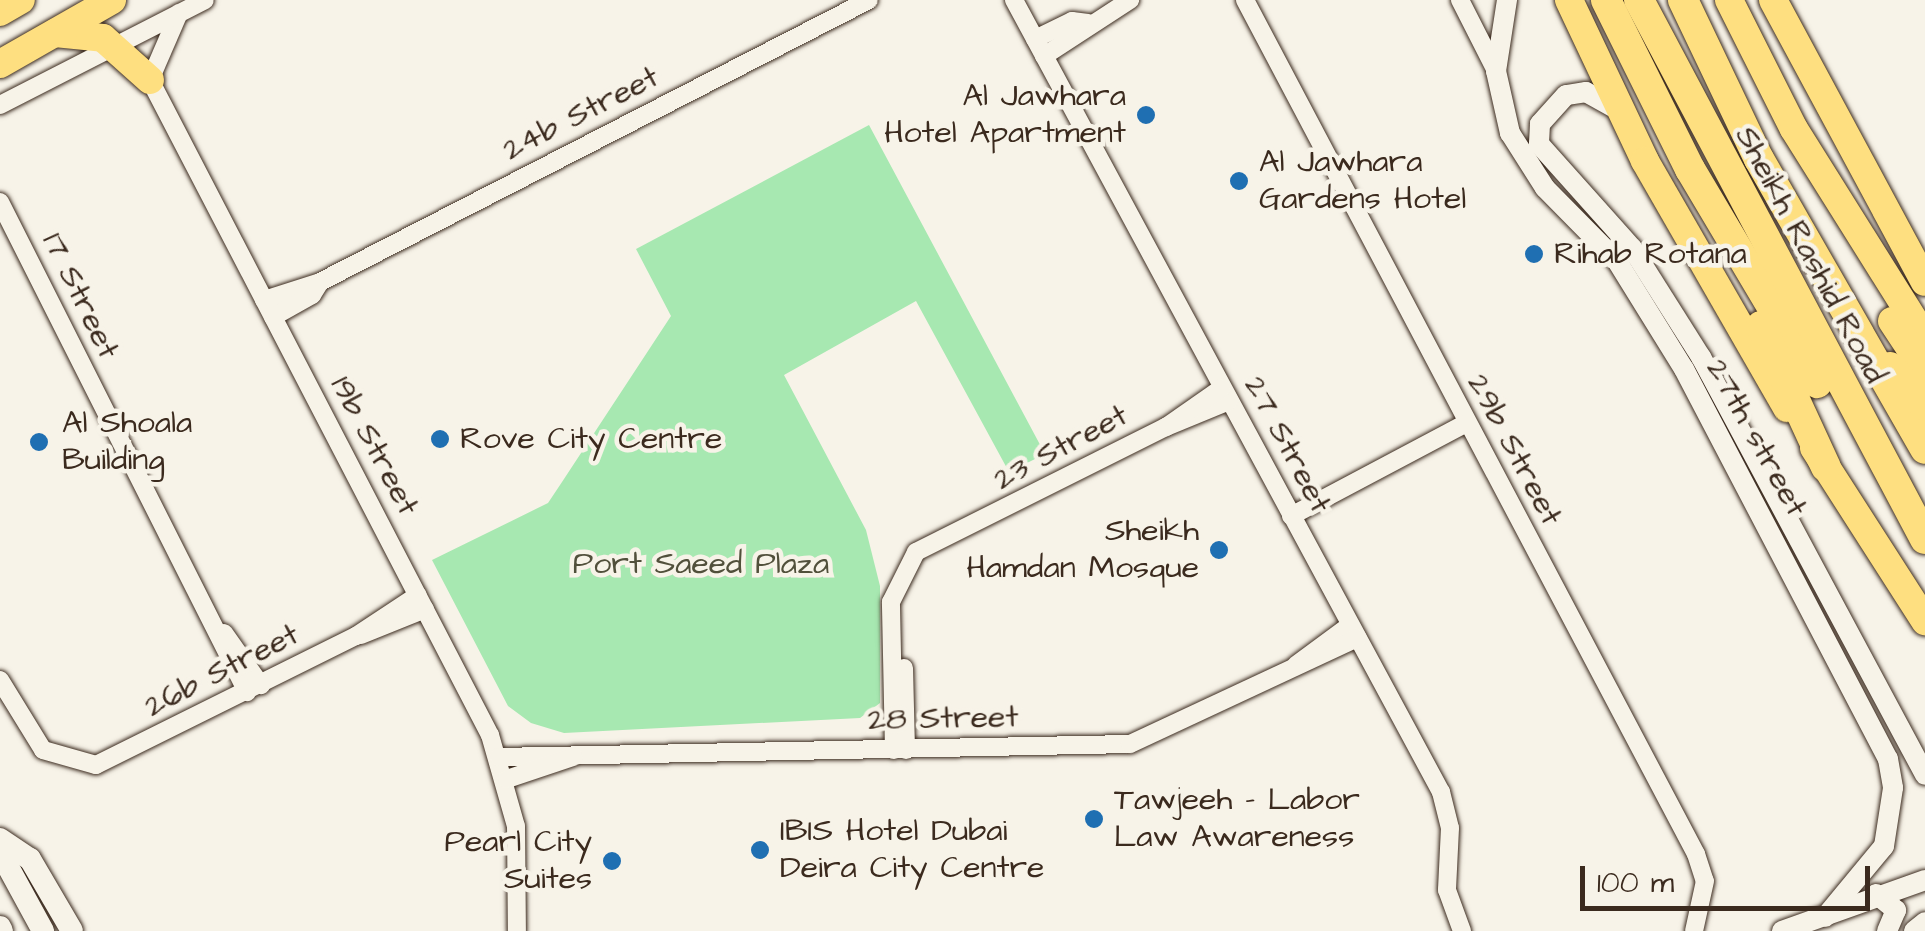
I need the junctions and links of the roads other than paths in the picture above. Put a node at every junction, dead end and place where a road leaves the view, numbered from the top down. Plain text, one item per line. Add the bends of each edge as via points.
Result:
1 (21, 0) edge
2 (112, 0) edge
3 (205, 0) edge
4 (869, 0) edge
5 (1014, 0) edge
6 (1130, 0) edge
7 (1246, 0) edge
8 (1460, 0) edge
9 (1506, 0) edge
10 (1569, 0) edge
11 (1606, 0) edge
12 (1638, 0) edge
13 (1683, 0) edge
14 (1730, 0) edge
15 (1773, 0) edge
16 (0, 12) edge
17 (178, 14) junction
18 (53, 33) junction
19 (118, 46) junction
20 (1039, 48) junction
21 (0, 64) edge
22 (1496, 70) junction
23 (150, 80) junction
24 (0, 105) edge
25 (1621, 112) junction
26 (1794, 129) junction
27 (1690, 169) junction
28 (0, 202) edge
29 (1925, 282) edge
30 (269, 309) junction
31 (1925, 338) edge
32 (1861, 344) junction
33 (1925, 370) edge
34 (1226, 394) junction
35 (1925, 406) edge
36 (1466, 424) junction
37 (1925, 448) edge
38 (1826, 467) junction
39 (1908, 512) junction
40 (1292, 516) junction
41 (1925, 540) edge
42 (422, 602) junction
43 (1925, 620) edge
44 (1354, 632) junction
45 (0, 680) edge
46 (254, 689) junction
47 (900, 750) junction
48 (499, 756) junction
49 (574, 757) junction
50 (1925, 775) edge
51 (507, 779) junction
52 (0, 839) edge
53 (0, 852) edge
54 (1925, 880) edge
55 (1876, 894) junction
56 (1824, 917) junction
57 (1925, 922) edge
58 (519, 928) edge
59 (43, 931) edge
60 (72, 931) edge
61 (1462, 931) edge
62 (1694, 931) edge
63 (1782, 931) edge
64 (1887, 931) edge
65 (1914, 931) edge

1 - 16 main road
2 - 18 main road
3 - 17 street
4 - 30 street, 24b Street
5 - 20 street, 27 Street
6 - 20 street via 1088,22 1072,21
7 - 36 street, 29b Street
8 - 22 street
9 - 22 street, 27th street
10 - 25 main road
11 - 27 highway
12 - 39 highway, Sheikh Rashid Road
13 - 32 highway, Sheikh Rashid Road
14 - 26 main road, Sheikh Rashid Road
15 - 29 main road
17 - 19 street
17 - 23 street
18 - 19 main road via 87,33
18 - 21 main road
19 - 23 main road
19 - 24 street
20 - 34 street, 27 Street
22 - 56 street, 27th street via 1524,161 1633,286 1875,722 1888,759 1891,819 1868,874
23 - 30 street, 19b Street
25 - 38 main road via 1736,324
25 - 50 street via 1586,92 1566,95 1540,124 1539,144 1632,248 1700,357
26 - 31 main road, Sheikh Rashid Road
26 - 33 main road via 1830,219
27 - 38 highway via 1714,237 1810,420
27 - 39 highway via 1810,371
28 - 46 street, 17 Street
30 - 42 street, 19b Street
32 - 35 highway
32 - 37 highway, Sheikh Rashid Road
34 - 40 street, 27 Street
34 - 47 street, 23 Street via 984,521 924,560 905,592
36 - 40 street
36 - 62 street, 29b Street via 1696,854 1705,881
38 - 43 main road
39 - 41 highway, Sheikh Rashid Road
40 - 44 street, 27 Street
42 - 46 street, 26b Street
42 - 48 street, 19b Street
44 - 47 street, 28 Street via 1130,744
44 - 61 street, 27 Street via 1448,810 1446,890
45 - 46 street, 26b Street via 43,750 76,764 115,758
47 - 49 street, 28 Street
48 - 49 street, 28 Street
48 - 51 street, 19b Street
49 - 51 street, 28 Street
51 - 58 street, 19b Street
52 - 60 main road via 30,859
53 - 59 main road
54 - 55 street
55 - 56 street
55 - 64 street via 1896,910
56 - 63 street
57 - 65 street

